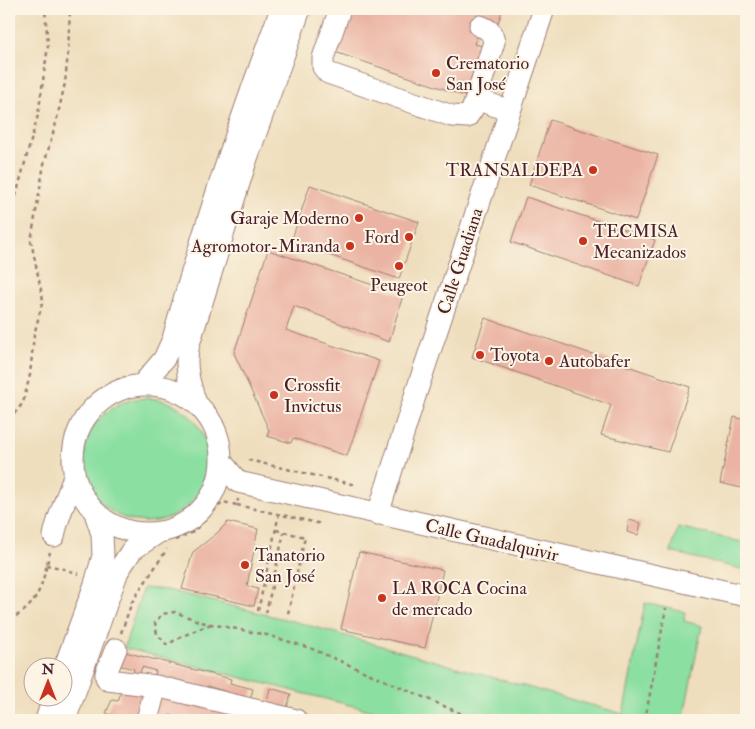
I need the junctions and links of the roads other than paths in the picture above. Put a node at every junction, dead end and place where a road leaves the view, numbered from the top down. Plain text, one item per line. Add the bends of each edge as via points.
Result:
1 (281, 9) edge
2 (300, 9) edge
3 (340, 9) edge
4 (544, 9) edge
5 (480, 26) dead end
6 (476, 99) junction
7 (510, 111) junction
8 (136, 380) junction
9 (203, 403) junction
10 (225, 453) junction
11 (68, 471) junction
12 (240, 482) junction
13 (211, 496) junction
14 (95, 513) junction
15 (378, 514) junction
16 (54, 536) road end
17 (169, 537) junction
18 (746, 596) edge
19 (116, 649) road end
20 (69, 656) edge
21 (156, 686) junction
22 (51, 706) edge
23 (46, 720) edge
24 (65, 720) edge
25 (147, 720) edge
26 (296, 720) edge

1 - 8 street via 212,210 173,339 164,359
2 - 9 street via 246,161 187,352 189,382
3 - 6 street via 323,58 323,67 328,73 452,116 468,117
4 - 7 street, Calle Guadiana
5 - 6 street via 492,33 494,42
6 - 7 street
7 - 15 street, Calle Guadiana
8 - 9 street
8 - 11 street via 92,409 79,427
9 - 10 street
10 - 12 street
10 - 13 street
11 - 14 street
11 - 16 street via 65,503
12 - 13 street
12 - 15 street, Calle Guadalquivir
13 - 17 street
14 - 17 street via 128,531
14 - 20 street via 102,534 103,556
15 - 18 street, Calle Guadalquivir
17 - 24 street via 132,550 118,571
19 - 21 street via 106,677 108,680
21 - 25 street
21 - 26 street
22 - 23 street

